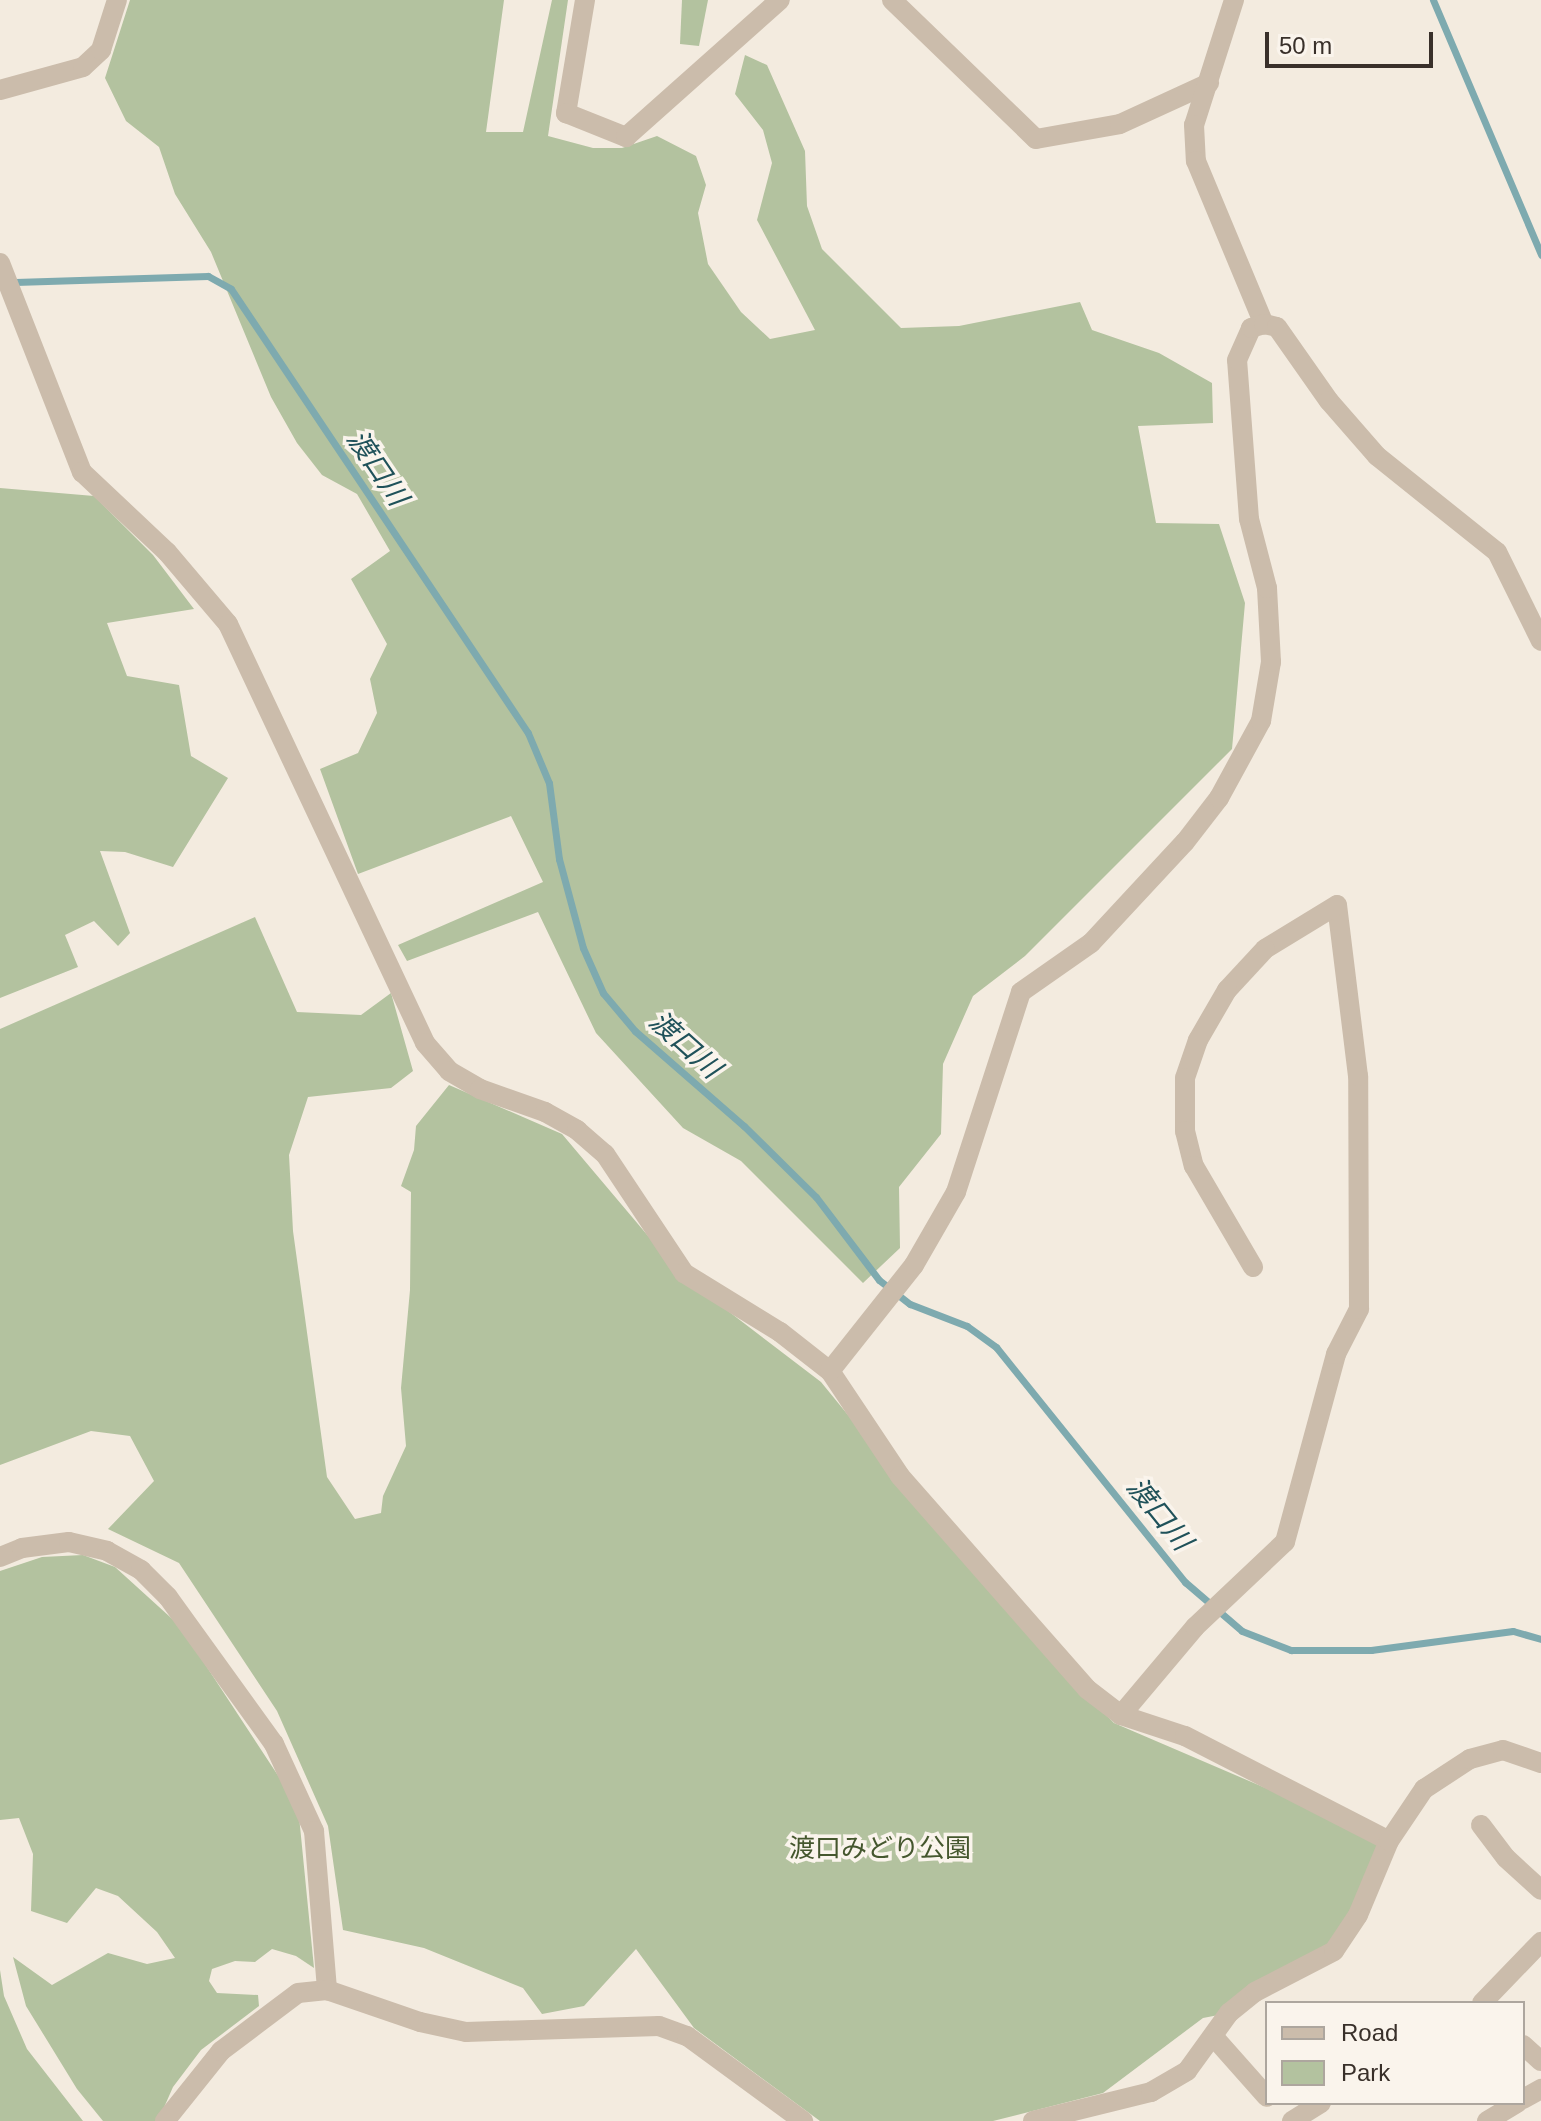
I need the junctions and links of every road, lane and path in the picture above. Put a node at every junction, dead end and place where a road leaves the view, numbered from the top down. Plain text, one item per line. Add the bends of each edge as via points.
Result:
1 (117, 0) edge
2 (585, 0) edge
3 (780, 0) edge
4 (892, 0) edge
5 (1234, 0) edge
6 (1209, 83) junction
7 (0, 90) edge
8 (0, 263) edge
9 (1264, 324) junction
10 (1541, 641) edge
11 (1253, 1267) dead end
12 (830, 1371) junction
13 (0, 1557) edge
14 (1121, 1715) junction
15 (1541, 1763) edge
16 (1481, 1825) dead end
17 (1389, 1841) junction
18 (1541, 1890) edge
19 (1541, 1942) edge
20 (327, 1990) junction
21 (1484, 2001) edge
22 (1213, 2036) junction
23 (1525, 2047) edge
24 (1541, 2061) edge
25 (1265, 2095) edge
26 (1276, 2105) edge
27 (1318, 2105) edge
28 (1514, 2105) edge
29 (1297, 2119) edge
30 (165, 2121) edge
31 (803, 2121) edge
32 (1033, 2121) edge
33 (1487, 2121) edge

1 - 7 street via 101,50 83,67
2 - 3 street via 566,113 626,137
4 - 6 street via 1036,139 1120,124
5 - 6 street
6 - 9 street via 1194,125 1196,161
8 - 12 street via 82,472 167,552 228,624 425,1043 449,1071 480,1089 545,1112 577,1130 605,1154 684,1273 780,1332
9 - 10 street via 1277,327 1329,401 1377,456 1497,552
9 - 12 street via 1251,328 1237,357 1249,519 1267,588 1271,662 1261,721 1219,798 1185,842 1091,943 1021,992 956,1192 914,1265
11 - 14 street via 1194,1166 1185,1131 1185,1078 1198,1040 1227,990 1265,949 1337,905 1358,1076 1359,1309 1336,1354 1285,1542 1195,1627
12 - 14 street via 900,1476 1087,1689
13 - 20 street via 22,1548 69,1542 107,1551 141,1570 168,1597 274,1744 314,1831
14 - 17 street via 1185,1736
15 - 17 street via 1503,1750 1470,1759 1424,1789
16 - 18 street via 1506,1858
17 - 22 street via 1358,1915 1334,1951 1255,1992 1229,2013
19 - 21 street
20 - 30 street via 298,1993 221,2051
20 - 31 street via 466,2032 659,2026 687,2036
22 - 25 street
22 - 32 street via 1187,2071 1151,2092
23 - 24 street
26 - 29 street
27 - 29 street
28 - 33 street

